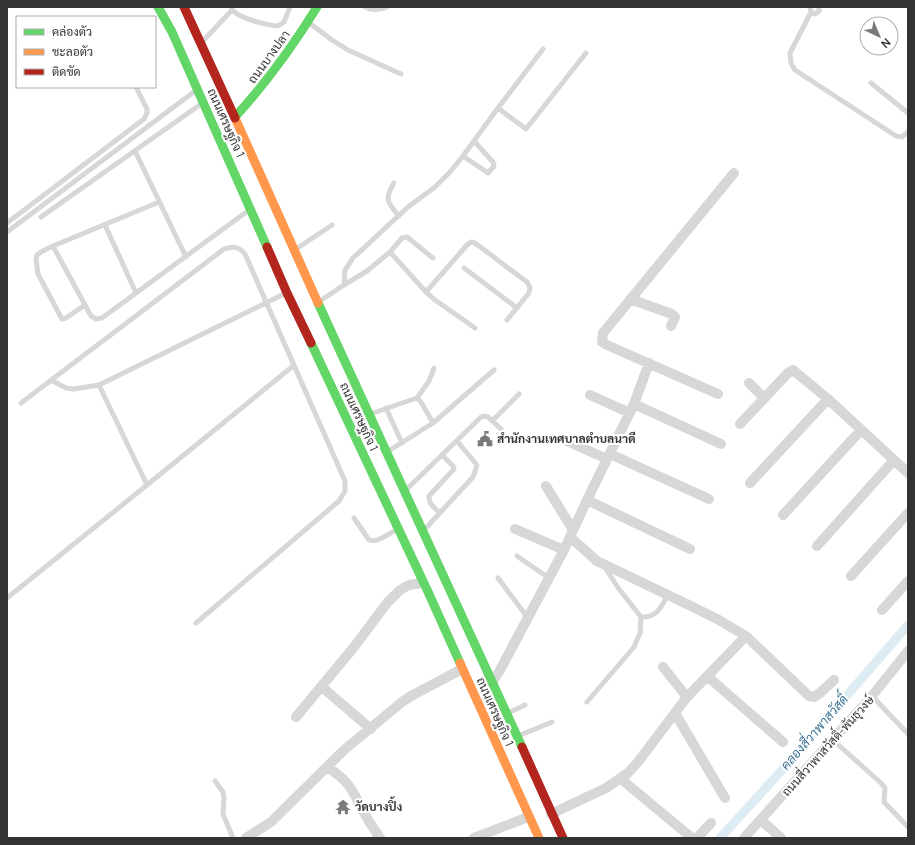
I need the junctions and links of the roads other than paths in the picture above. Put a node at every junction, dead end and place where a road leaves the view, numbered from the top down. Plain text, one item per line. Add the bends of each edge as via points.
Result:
1 (158, 7) edge
2 (184, 7) edge
3 (290, 7) edge
4 (317, 7) edge
5 (365, 7) edge
6 (388, 7) edge
7 (818, 7) edge
8 (231, 9) edge
9 (810, 10) edge
10 (308, 22) junction
11 (201, 43) junction
12 (543, 49) dead end
13 (586, 53) dead end
14 (401, 74) dead end
15 (871, 83) dead end
16 (136, 88) edge
17 (198, 89) junction
18 (204, 103) junction
19 (498, 108) junction
20 (908, 113) edge
21 (224, 121) junction
22 (908, 132) edge
23 (474, 141) junction
24 (135, 151) junction
25 (464, 156) junction
26 (246, 170) junction
27 (734, 173) dead end
28 (394, 183) dead end
29 (160, 202) junction
30 (251, 208) junction
31 (399, 216) junction
32 (41, 217) dead end
33 (7, 223) edge
34 (105, 224) junction
35 (332, 225) dead end
36 (7, 232) edge
37 (53, 246) junction
38 (294, 250) junction
39 (390, 252) junction
40 (186, 257) junction
41 (433, 258) dead end
42 (464, 268) dead end
43 (344, 285) junction
44 (426, 292) junction
45 (136, 293) junction
46 (287, 293) junction
47 (630, 299) junction
48 (267, 302) junction
49 (317, 302) junction
50 (85, 305) junction
51 (517, 308) junction
52 (507, 320) dead end
53 (671, 326) dead end
54 (474, 328) dead end
55 (649, 363) junction
56 (293, 366) junction
57 (434, 368) dead end
58 (494, 370) dead end
59 (51, 380) junction
60 (749, 383) dead end
61 (99, 385) junction
62 (519, 394) dead end
63 (718, 394) dead end
64 (590, 395) dead end
65 (418, 398) junction
66 (764, 398) junction
67 (828, 399) junction
68 (21, 403) dead end
69 (386, 408) junction
70 (632, 409) junction
71 (369, 414) junction
72 (492, 421) junction
73 (433, 423) junction
74 (740, 424) dead end
75 (501, 429) dead end
76 (861, 430) junction
77 (567, 440) dead end
78 (457, 441) junction
79 (402, 443) junction
80 (721, 444) dead end
81 (386, 453) junction
82 (442, 455) junction
83 (608, 456) junction
84 (894, 460) junction
85 (908, 473) edge
86 (750, 484) dead end
87 (147, 486) junction
88 (546, 486) dead end
89 (404, 491) junction
90 (709, 499) dead end
91 (587, 500) junction
92 (440, 513) junction
93 (908, 513) edge
94 (783, 515) dead end
95 (354, 518) dead end
96 (398, 529) junction
97 (515, 529) dead end
98 (423, 531) junction
99 (572, 533) junction
100 (817, 546) dead end
101 (690, 549) dead end
102 (564, 550) junction
103 (517, 556) dead end
104 (603, 565) junction
105 (851, 576) dead end
106 (498, 578) dead end
107 (549, 578) junction
108 (908, 581) edge
109 (424, 583) junction
110 (668, 595) junction
111 (7, 598) edge
112 (882, 610) dead end
113 (641, 617) junction
114 (528, 618) junction
115 (196, 623) dead end
116 (746, 636) junction
117 (908, 651) edge
118 (663, 667) dead end
119 (462, 669) junction
120 (707, 676) junction
121 (834, 680) dead end
122 (492, 683) junction
123 (322, 687) junction
124 (872, 696) junction
125 (687, 697) junction
126 (587, 702) dead end
127 (525, 705) dead end
128 (506, 714) junction
129 (675, 714) junction
130 (296, 717) dead end
131 (552, 722) dead end
132 (370, 729) junction
133 (908, 734) edge
134 (516, 737) junction
135 (833, 740) junction
136 (783, 742) dead end
137 (326, 767) junction
138 (621, 779) junction
139 (215, 781) dead end
140 (725, 798) dead end
141 (551, 814) junction
142 (528, 816) junction
143 (761, 820) junction
144 (711, 823) dead end
145 (908, 827) edge
146 (233, 838) edge
147 (246, 838) edge
148 (380, 838) edge
149 (474, 838) edge
150 (539, 838) edge
151 (563, 838) edge
152 (692, 838) edge
153 (696, 838) edge
154 (744, 838) edge
155 (781, 838) edge

1 - 17 main road, ถนนเศรษฐกิจ 1
2 - 11 main road, ถนนเศรษฐกิจ 1
3 - 8 lane via 284,22 278,26 236,14
4 - 10 main road, ถนนบางปลา
5 - 6 lane
7 - 9 lane via 819,11 815,14
8 - 11 lane
9 - 22 lane via 790,53 795,70 896,136 902,137
10 - 14 lane via 348,50
10 - 21 main road, ถนนบางปลา via 256,95
11 - 21 main road, ถนนเศรษฐกิจ 1
12 - 19 lane
13 - 19 lane via 526,129
15 - 20 lane
16 - 33 lane via 147,109 144,119
17 - 18 main road, ถนนเศรษฐกิจ 1
17 - 36 lane
18 - 21 main road, ถนนเศรษฐกิจ 1
18 - 24 lane
19 - 23 lane
21 - 26 main road, ถนนเศรษฐกิจ 1
21 - 26 main road, ถนนเศรษฐกิจ 1
23 - 25 lane
23 - 25 lane via 494,166 488,173
24 - 29 lane
24 - 32 lane
25 - 31 lane via 436,188
26 - 30 main road, ถนนเศรษฐกิจ 1
26 - 38 main road, ถนนเศรษฐกิจ 1
27 - 47 street
28 - 31 lane via 387,199
29 - 34 lane
29 - 40 lane
30 - 40 lane
30 - 46 main road, ถนนเศรษฐกิจ 1
31 - 43 lane via 352,258 345,270
34 - 37 lane
34 - 45 lane
35 - 38 lane
37 - 50 lane
37 - 50 lane via 40,252 36,259 38,274 60,316 62,319 66,318
38 - 49 main road, ถนนเศรษฐกิจ 1
39 - 41 lane via 402,238 407,237
39 - 43 lane via 367,271
39 - 44 lane
40 - 45 lane
42 - 51 lane
43 - 49 lane
44 - 51 lane via 467,245 475,242 527,282 530,287 528,293
44 - 54 lane
45 - 50 lane via 102,318 96,319 91,316
46 - 48 lane
46 - 96 main road, ถนนเศรษฐกิจ 1
47 - 53 street via 672,314 675,317
47 - 55 street via 603,333 602,342
48 - 56 lane
48 - 59 lane via 245,254 241,249 232,246 224,249
48 - 61 lane
49 - 71 main road, ถนนเศรษฐกิจ 1
51 - 52 lane
55 - 63 street
55 - 70 street
56 - 87 lane
56 - 115 lane via 345,481 345,491 339,501
57 - 65 lane via 430,382
58 - 73 lane
59 - 61 lane via 74,389
59 - 68 lane
60 - 66 street
61 - 87 lane
62 - 72 lane
64 - 70 street
65 - 69 lane
65 - 73 lane
66 - 67 street via 793,370
66 - 74 street
67 - 76 street
67 - 86 street
69 - 71 lane
69 - 79 lane
70 - 80 street
70 - 83 street
71 - 81 main road, ถนนเศรษฐกิจ 1
72 - 75 lane
72 - 78 lane via 484,416
73 - 79 lane
76 - 84 street
76 - 94 street
77 - 83 street
78 - 82 lane
78 - 92 lane via 477,464 476,471 474,477
79 - 81 lane
81 - 89 main road, ถนนเศรษฐกิจ 1
82 - 89 lane
82 - 92 lane via 454,469 428,499
83 - 90 street
83 - 91 street
84 - 85 street
84 - 100 street
87 - 111 lane
88 - 99 street
89 - 98 main road, ถนนเศรษฐกิจ 1
91 - 99 street
91 - 101 street
92 - 98 lane
93 - 105 street
95 - 96 lane via 373,541
96 - 109 main road, ถนนเศรษฐกิจ 1
97 - 102 street
98 - 122 main road, ถนนเศรษฐกิจ 1
99 - 102 street
99 - 104 street
102 - 107 street
103 - 107 lane
104 - 110 street
104 - 113 lane
106 - 114 lane
107 - 114 street
108 - 112 street
109 - 119 main road, ถนนเศรษฐกิจ 1
109 - 123 street via 409,584 387,603
110 - 113 lane via 659,611 648,617
110 - 116 street
113 - 126 lane via 640,633 634,647
114 - 122 street
116 - 120 street
116 - 121 street via 809,696 820,694
117 - 124 street, ถนนสี่วาพาสวัสดิ์-พันธุวงษ์
118 - 125 street
119 - 132 street via 411,696
119 - 142 main road, ถนนเศรษฐกิจ 1
120 - 125 street
120 - 136 street
122 - 128 main road, ถนนเศรษฐกิจ 1
123 - 130 street
123 - 132 street
124 - 133 lane
124 - 135 street, ถนนสี่วาพาสวัสดิ์-พันธุวงษ์
125 - 129 street
127 - 128 lane
128 - 134 main road, ถนนเศรษฐกิจ 1
129 - 138 street via 638,762
129 - 140 street
131 - 134 lane
132 - 137 street
134 - 141 main road, ถนนเศรษฐกิจ 1
135 - 143 street, ถนนสี่วาพาสวัสดิ์-พันธุวงษ์
135 - 145 lane via 885,788 884,802
137 - 147 street via 271,822
137 - 148 street via 336,773 354,792
138 - 141 street
138 - 152 street
139 - 146 lane via 223,792 223,814
141 - 151 main road, ถนนเศรษฐกิจ 1
142 - 149 street
142 - 150 main road, ถนนเศรษฐกิจ 1
143 - 154 street, ถนนสี่วาพาสวัสดิ์-พันธุวงษ์
143 - 155 street
144 - 153 street

